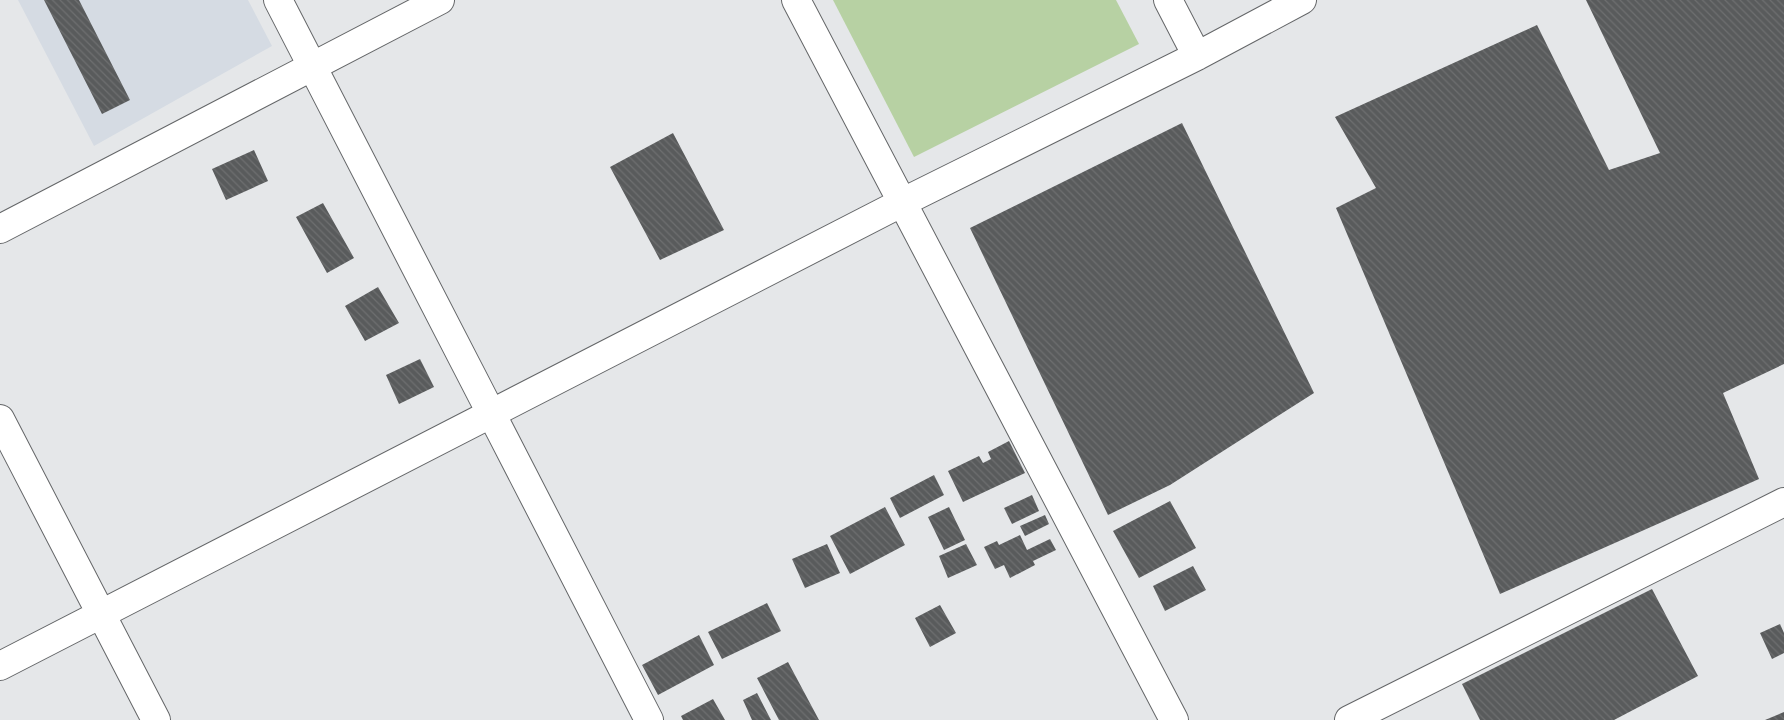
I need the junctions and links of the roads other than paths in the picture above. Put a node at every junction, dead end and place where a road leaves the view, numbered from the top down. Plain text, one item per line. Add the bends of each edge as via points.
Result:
1 (278, 0) edge
2 (440, 0) edge
3 (796, 0) edge
4 (1168, 0) edge
5 (1302, 0) edge
6 (1197, 56) junction
7 (312, 66) junction
8 (903, 202) junction
9 (0, 229) edge
10 (492, 415) junction
11 (0, 419) edge
12 (1784, 502) edge
13 (100, 614) junction
14 (0, 666) edge
15 (156, 720) edge
16 (649, 720) edge
17 (1174, 720) edge
18 (1349, 720) edge

1 - 7 street
2 - 7 street
3 - 8 street
4 - 6 street
5 - 6 street
6 - 8 street
7 - 9 street
7 - 10 street
8 - 10 street
8 - 17 street
10 - 13 street
10 - 16 street
11 - 13 street
12 - 18 street
13 - 14 street
13 - 15 street

